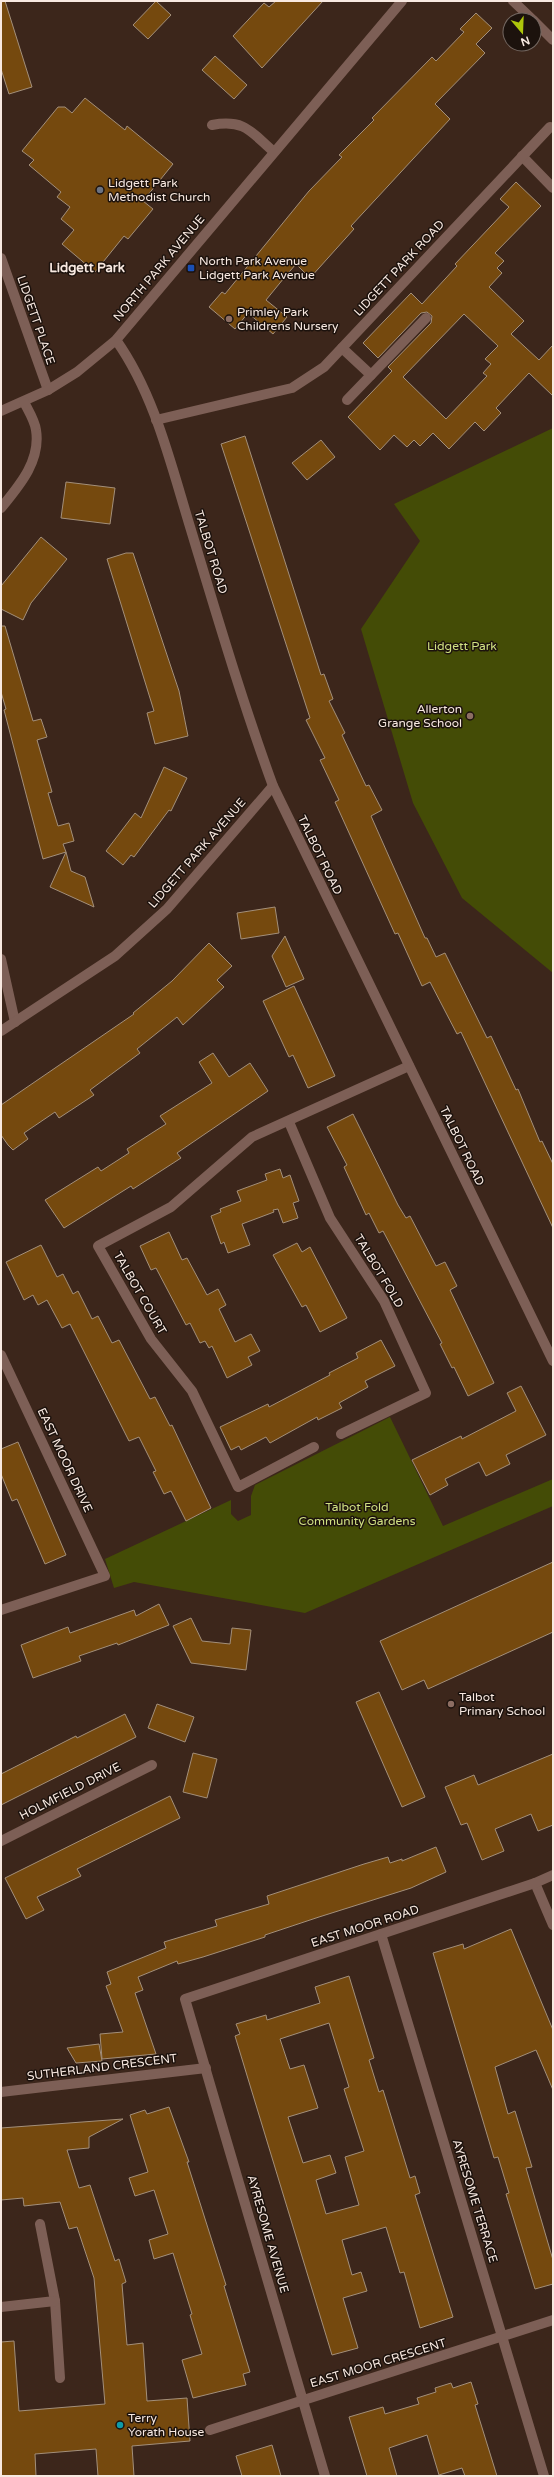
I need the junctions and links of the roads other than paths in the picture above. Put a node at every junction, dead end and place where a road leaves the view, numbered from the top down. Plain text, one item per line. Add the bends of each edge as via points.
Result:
1 (402, 1) edge
2 (513, 1) edge
3 (524, 12) edge
4 (542, 30) edge
5 (553, 40) edge
6 (212, 125) dead end
7 (551, 128) edge
8 (274, 152) junction
9 (522, 156) junction
10 (553, 188) edge
11 (1, 258) edge
12 (426, 318) dead end
13 (116, 340) junction
14 (342, 348) junction
15 (371, 375) junction
16 (48, 390) junction
17 (347, 400) dead end
18 (24, 402) junction
19 (1, 411) edge
20 (156, 420) junction
21 (1, 508) edge
22 (273, 786) junction
23 (1, 959) edge
24 (15, 1022) junction
25 (1, 1031) edge
26 (409, 1066) junction
27 (289, 1122) junction
28 (1, 1355) edge
29 (553, 1361) edge
30 (341, 1434) dead end
31 (314, 1447) dead end
32 (1, 1610) edge
33 (152, 1765) dead end
34 (1, 1841) edge
35 (553, 1875) edge
36 (535, 1883) junction
37 (553, 1925) edge
38 (381, 1934) junction
39 (185, 1999) joint
40 (206, 2068) junction
41 (1, 2092) edge
42 (40, 2224) dead end
43 (55, 2301) junction
44 (1, 2306) edge
45 (553, 2320) edge
46 (503, 2337) junction
47 (60, 2378) dead end
48 (303, 2400) junction
49 (210, 2430) dead end
50 (326, 2476) edge
51 (544, 2476) edge

1 - 8 street, NORTH PARK AVENUE
2 - 3 street
4 - 5 street
6 - 8 street via 230,122 245,127
7 - 9 street, LIDGETT PARK ROAD
8 - 13 street, NORTH PARK AVENUE
9 - 10 street
9 - 14 street, LIDGETT PARK ROAD
11 - 16 street, LIDGETT PLACE
12 - 15 street
13 - 16 street, NORTH PARK AVENUE via 77,372
13 - 20 street, TALBOT ROAD via 131,360
14 - 15 street
14 - 20 street, LIDGETT PARK ROAD via 324,367 292,388
15 - 17 street
16 - 18 street, NORTH PARK AVENUE
18 - 19 street
18 - 21 street via 36,430 36,447 31,465 21,484
20 - 22 street, TALBOT ROAD via 246,712
22 - 24 street, LIDGETT PARK AVENUE via 167,909 115,956
22 - 26 street, TALBOT ROAD
23 - 24 street
24 - 25 street, LIDGETT PARK AVENUE
26 - 27 street, TALBOT COURT
26 - 29 street, TALBOT ROAD
27 - 30 street, TALBOT FOLD via 330,1218 384,1302 426,1393
27 - 31 street, TALBOT COURT via 252,1137 171,1207 98,1246 151,1339 192,1391 238,1487
28 - 32 street, EAST MOOR DRIVE via 105,1576
33 - 34 street, HOLMFIELD DRIVE
35 - 36 street, EAST MOOR ROAD
36 - 37 street
36 - 38 street, EAST MOOR ROAD
38 - 39 street, EAST MOOR ROAD
38 - 46 street, AYRESOME TERRACE
39 - 40 street, AYRESOME AVENUE
40 - 41 street, SUTHERLAND CRESCENT
40 - 48 street, AYRESOME AVENUE
42 - 43 street
43 - 44 street
43 - 47 street
45 - 46 street, EAST MOOR CRESCENT
46 - 48 street, EAST MOOR CRESCENT
46 - 51 street, AYRESOME TERRACE
48 - 49 street, EAST MOOR CRESCENT
48 - 50 street, AYRESOME AVENUE

